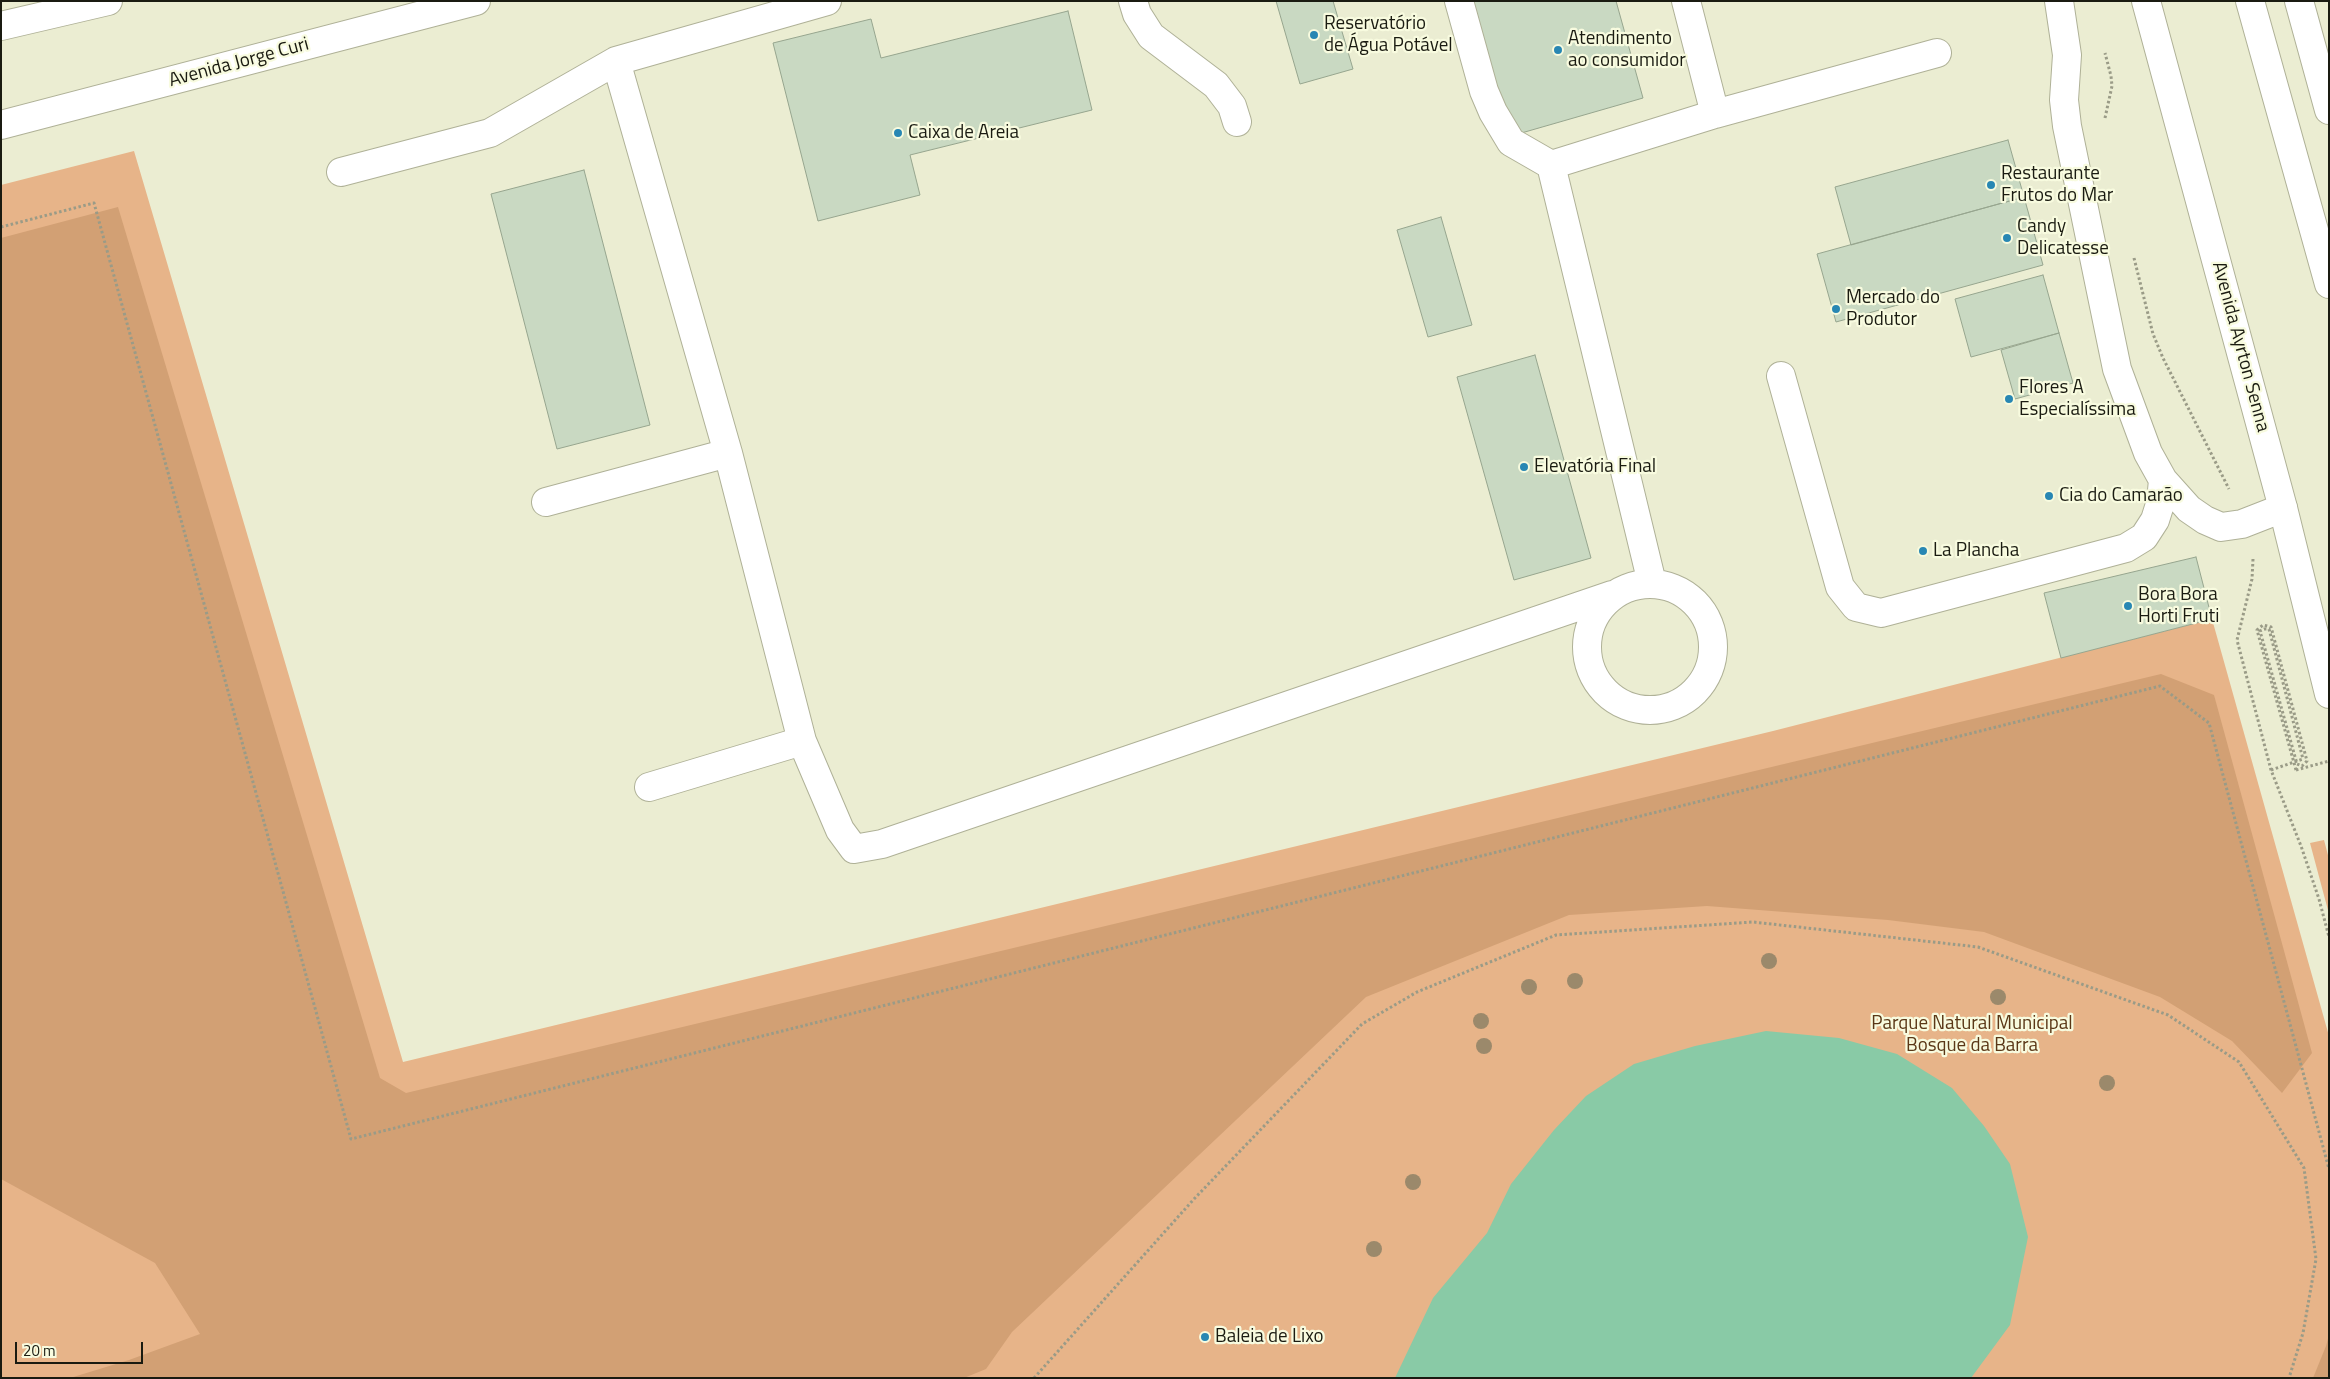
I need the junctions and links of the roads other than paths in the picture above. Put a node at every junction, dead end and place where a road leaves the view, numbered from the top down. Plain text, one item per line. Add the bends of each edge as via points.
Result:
1 (108, 1) edge
2 (476, 1) edge
3 (826, 1) edge
4 (1133, 1) edge
5 (1459, 1) edge
6 (1686, 1) edge
7 (2059, 1) edge
8 (2146, 1) edge
9 (2250, 1) edge
10 (2298, 1) edge
11 (1, 26) edge
12 (1937, 53) dead end
13 (616, 61) junction
14 (2329, 110) edge
15 (1715, 114) junction
16 (1237, 122) dead end
17 (1, 125) edge
18 (1551, 165) junction
19 (341, 172) dead end
20 (2329, 284) edge
21 (1782, 376) dead end
22 (728, 453) junction
23 (2163, 480) junction
24 (546, 502) dead end
25 (2283, 508) junction
26 (1652, 584) junction
27 (1612, 596) junction
28 (2328, 689) edge
29 (802, 741) junction
30 (649, 787) dead end

1 - 11 main road
2 - 17 main road, Avenida Jorge Curi
3 - 13 main road
4 - 16 main road via 1150,36 1216,85 1232,106
5 - 18 main road via 1493,112 1511,142
6 - 15 main road
7 - 23 main road via 2068,55 2064,100 2067,126 2117,368 2148,453
8 - 25 main road, Avenida Ayrton Senna
9 - 20 main road
10 - 14 main road
12 - 15 main road
13 - 19 main road via 490,133
13 - 22 main road
15 - 18 main road
18 - 26 main road
21 - 23 main road via 1840,587 1856,607 1881,613 2126,548 2144,537 2155,520
22 - 24 main road
22 - 29 main road
23 - 25 main road via 2190,509 2221,527 2242,524
25 - 28 main road, Avenida Ayrton Senna
26 - 27 main road via 1631,586
26 - 27 main road via 1672,588 1691,598 1713,633 1714,654 1708,674 1696,692 1679,704 1659,710 1638,710 1618,702 1602,689 1591,671 1586,651 1588,630 1597,611
27 - 29 main road via 882,844 854,849 840,830
29 - 30 main road

